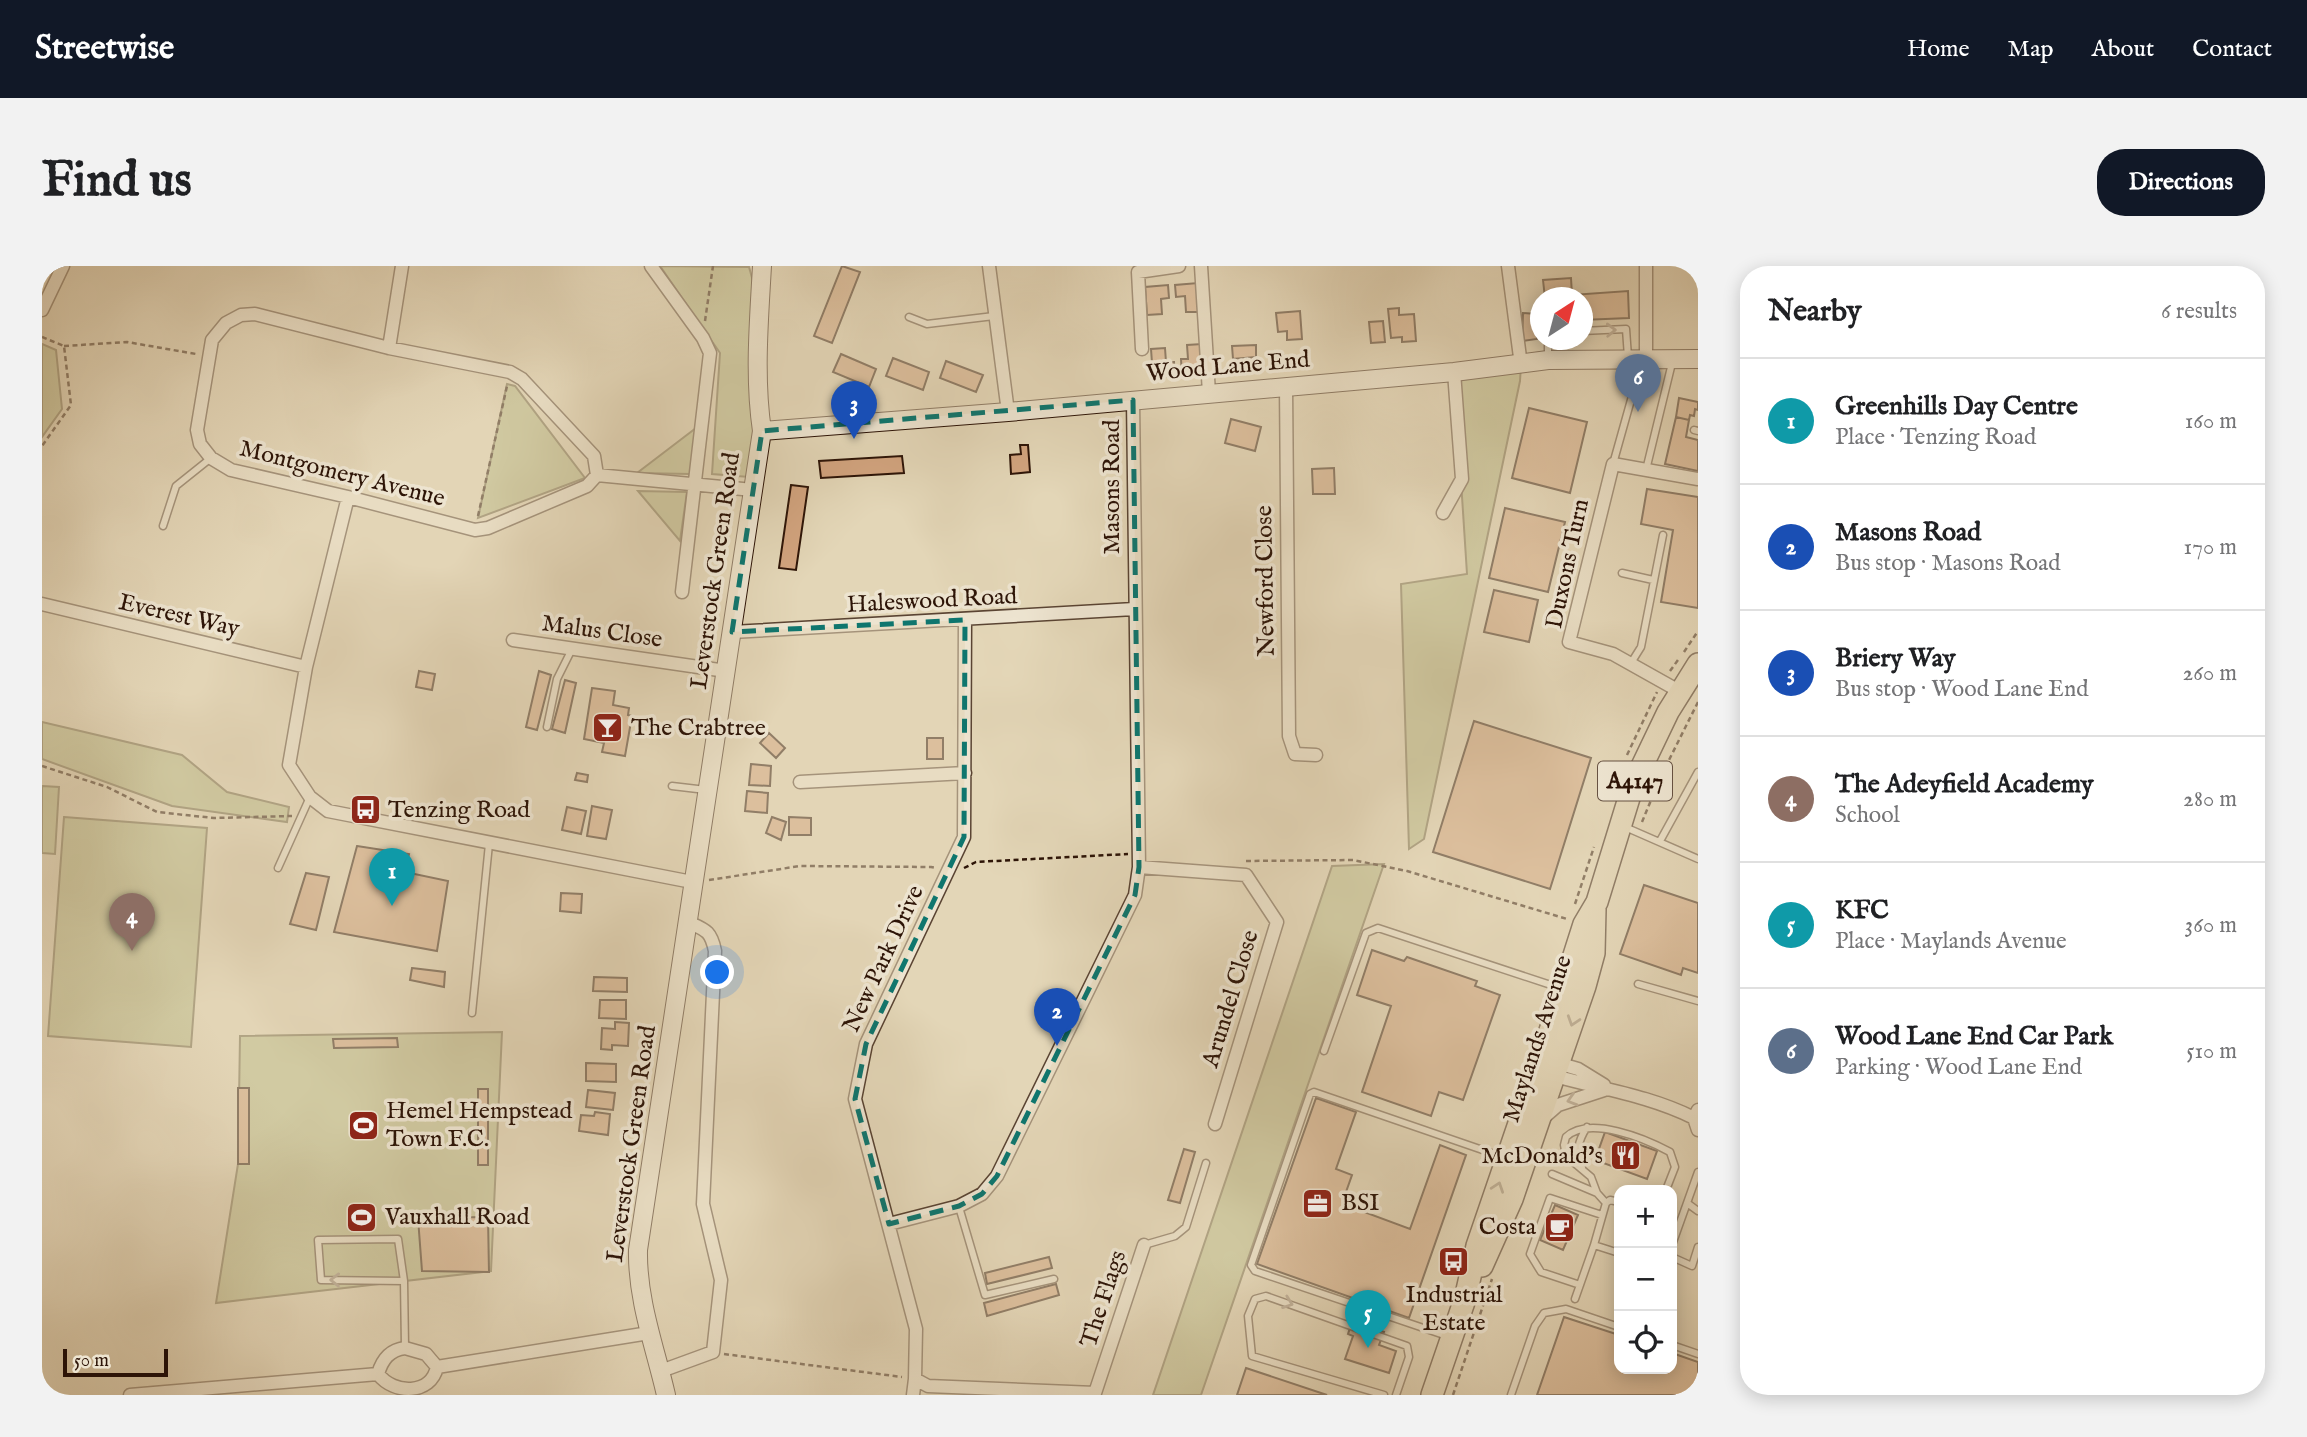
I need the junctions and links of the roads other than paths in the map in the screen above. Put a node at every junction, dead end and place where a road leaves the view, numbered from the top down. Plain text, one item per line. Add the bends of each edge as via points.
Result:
1 (63, 266) edge
2 (402, 266) edge
3 (651, 266) edge
4 (762, 266) edge
5 (989, 266) edge
6 (1179, 266) edge
7 (1201, 266) edge
8 (1508, 266) edge
9 (1646, 266) edge
10 (1135, 269) edge
11 (42, 310) edge
12 (994, 316) junction
13 (909, 317) dead end
14 (1593, 331) edge
15 (389, 348) junction
16 (1142, 349) dead end
17 (1548, 350) edge
18 (1637, 358) junction
19 (1673, 358) junction
20 (1698, 359) edge
21 (1548, 360) junction
22 (1521, 365) junction
23 (1454, 372) junction
24 (1636, 382) dead end
25 (1286, 386) junction
26 (1209, 393) junction
27 (1133, 400) junction
28 (1008, 412) junction
29 (762, 431) junction
30 (211, 458) junction
31 (1613, 464) junction
32 (1646, 470) junction
33 (597, 474) junction
34 (1698, 479) edge
35 (693, 484) junction
36 (753, 490) junction
37 (348, 497) junction
38 (1443, 513) dead end
39 (163, 526) dead end
40 (1663, 535) dead end
41 (1622, 573) dead end
42 (1653, 580) junction
43 (681, 592) dead end
44 (42, 604) edge
45 (1134, 609) junction
46 (965, 620) junction
47 (732, 632) junction
48 (513, 640) dead end
49 (572, 649) junction
50 (1632, 663) junction
51 (1698, 664) edge
52 (306, 667) junction
53 (726, 671) junction
54 (1679, 691) junction
55 (547, 727) dead end
56 (1316, 755) dead end
57 (1698, 772) edge
58 (965, 773) junction
59 (800, 782) dead end
60 (672, 786) dead end
61 (708, 790) junction
62 (310, 797) junction
63 (1620, 825) junction
64 (1661, 841) junction
65 (489, 844) junction
66 (1698, 859) edge
67 (1139, 860) junction
68 (278, 868) dead end
69 (692, 882) junction
70 (1589, 916) junction
71 (688, 922) junction
72 (1594, 953) junction
73 (1638, 984) dead end
74 (1563, 989) junction
75 (1698, 1001) edge
76 (472, 1013) dead end
77 (1324, 1051) dead end
78 (1549, 1066) junction
79 (1611, 1088) junction
80 (1697, 1119) edge
81 (1215, 1124) dead end
82 (1538, 1126) junction
83 (1587, 1127) junction
84 (1508, 1158) junction
85 (1206, 1163) dead end
86 (1582, 1168) junction
87 (1698, 1172) edge
88 (1552, 1174) dead end
89 (1668, 1185) edge
90 (1597, 1193) junction
91 (1614, 1201) edge
92 (1606, 1203) junction
93 (1687, 1203) junction
94 (958, 1206) junction
95 (1698, 1211) edge
96 (1602, 1215) junction
97 (889, 1224) junction
98 (1677, 1231) edge
99 (1595, 1241) junction
100 (1144, 1245) joint
101 (1698, 1247) edge
102 (1614, 1250) edge
103 (1677, 1259) edge
104 (1054, 1279) dead end
105 (404, 1281) junction
106 (1580, 1285) junction
107 (1465, 1299) junction
108 (1575, 1300) dead end
109 (1614, 1325) edge
110 (649, 1333) junction
111 (1452, 1337) junction
112 (1677, 1347) edge
113 (405, 1348) junction
114 (1698, 1354) edge
115 (437, 1367) junction
116 (661, 1371) junction
117 (378, 1374) junction
118 (915, 1379) junction
119 (172, 1393) edge
120 (406, 1394) edge
121 (130, 1395) edge
122 (666, 1395) edge
123 (913, 1395) edge
124 (1384, 1395) edge
125 (1396, 1395) edge
126 (1432, 1395) edge
127 (1511, 1395) edge

1 - 11 street
2 - 15 street
3 - 35 street via 710,353
4 - 29 street, Leverstock Green Road
5 - 12 street
6 - 10 street
7 - 26 street
8 - 22 street
9 - 18 street
10 - 16 street
12 - 13 lane via 927,324
12 - 28 street
14 -> 18 lane via 1626,330
15 - 30 street, Montgomery Avenue via 255,314 226,323 212,340 197,430 200,444
15 - 33 street, Montgomery Avenue via 510,372 523,379 594,456
17 - 21 lane
18 - 19 street, Wood Lane End
18 - 21 street, Wood Lane End
19 - 20 street, Wood Lane End
19 - 32 lane
21 - 22 street, Wood Lane End
22 - 23 street, Wood Lane End
23 - 25 street, Wood Lane End
23 - 38 street via 1462,479
24 - 31 lane
25 - 26 street, Wood Lane End
25 - 56 street, Newford Close via 1289,736 1295,754
26 - 27 street, Wood Lane End
27 - 28 street, Wood Lane End
27 - 45 street, Masons Road
28 - 29 street, Wood Lane End
29 - 36 street, Leverstock Green Road
30 - 37 street, Montgomery Avenue via 231,470
30 - 39 lane via 176,486
31 - 32 street
31 - 50 street, Duxons Turn via 1569,642
32 - 34 street
33 - 35 street
33 - 37 street, Montgomery Avenue via 587,486 475,530
35 - 36 street
35 - 43 street
36 - 47 street, Leverstock Green Road
37 - 52 street
40 - 42 lane
41 - 42 lane
42 - 50 lane via 1641,647
44 - 52 street, Everest Way
45 - 46 street, Haleswood Road
45 - 67 street, Masons Road
46 - 47 street, Haleswood Road
46 - 58 street, New Park Drive
47 - 53 street, Leverstock Green Road
48 - 49 street, Malus Close
49 - 53 street, Malus Close
49 - 55 lane via 557,680
50 - 54 street, Duxons Turn
51 - 54 main road, Maylands Avenue / A4147
52 - 62 street via 289,765
53 - 61 street, Leverstock Green Road
54 - 63 main road, Maylands Avenue / A4147 via 1648,752
57 - 64 lane
58 - 59 street
58 - 97 street, New Park Drive via 964,837 866,1044 855,1098
60 - 61 lane
61 - 69 street, Leverstock Green Road
62 - 65 street via 328,811
62 - 68 lane
63 - 64 lane
63 - 70 main road, Maylands Avenue / A4147
64 - 66 lane
65 - 69 street
65 - 76 lane
67 - 81 street, Arundel Close via 1246,875 1277,922
67 - 94 street, Masons Road via 1135,895 997,1176 982,1194
69 - 71 street, Leverstock Green Road
70 - 72 main road, Maylands Avenue / A4147
70 - 74 main road, Maylands Avenue / A4147
71 - 110 street, Leverstock Green Road via 638,1250
71 - 116 street via 707,930 715,951 702,1204 721,1280 713,1352
72 - 74 main road via 1571,987
72 -> 78 main road, Maylands Avenue / A4147
73 - 75 lane
74 - 77 lane via 1371,929
74 - 78 main road, Maylands Avenue / A4147
78 - 79 street via 1578,1069
78 - 82 main road, Maylands Avenue / A4147
78 - 84 main road, Maylands Avenue / A4147
79 - 80 street
79 -> 82 street via 1558,1105
82 - 84 main road via 1517,1157
82 - 107 main road, Maylands Avenue / A4147 via 1513,1199
83 - 86 lane via 1578,1146
83 - 86 lane via 1572,1132 1564,1145 1566,1156
83 - 89 lane via 1606,1128 1670,1152 1675,1167
107 -> 84 main road, Maylands Avenue / A4147 via 1477,1246
84 - 111 lane via 1314,1092 1251,1265 1255,1271
85 - 100 lane via 1186,1227 1175,1236
86 - 90 lane
87 - 93 lane
88 - 90 lane
90 - 92 lane
91 - 92 lane
92 - 96 lane
93 - 95 lane
93 - 98 lane
94 - 97 street, Masons Road
94 - 104 lane via 985,1296
96 - 99 lane
96 - 106 lane via 1550,1198 1531,1254 1541,1272
97 - 118 street, New Park Drive via 916,1329
99 - 102 lane
99 - 106 lane
100 - 118 street, The Flags via 1095,1393 928,1386
101 - 103 lane via 1692,1266
105 -> 105 lane via 321,1280 318,1240 398,1239
105 - 113 lane
106 - 108 lane
107 - 111 main road, Maylands Avenue / A4147
109 - 127 lane via 1566,1309 1544,1313
110 - 115 street
110 - 116 street, Leverstock Green Road
111 - 126 main road, Maylands Avenue / A4147
112 - 114 lane
113 - 115 street via 426,1354
113 - 117 street via 390,1352
115 - 120 street via 430,1379
116 - 122 street, Leverstock Green Road
117 - 119 street
117 - 120 street via 383,1383
118 - 123 street, New Park Drive
119 - 121 street
124 -> 125 lane via 1252,1356 1248,1316 1255,1299 1266,1296 1408,1346 1409,1357

